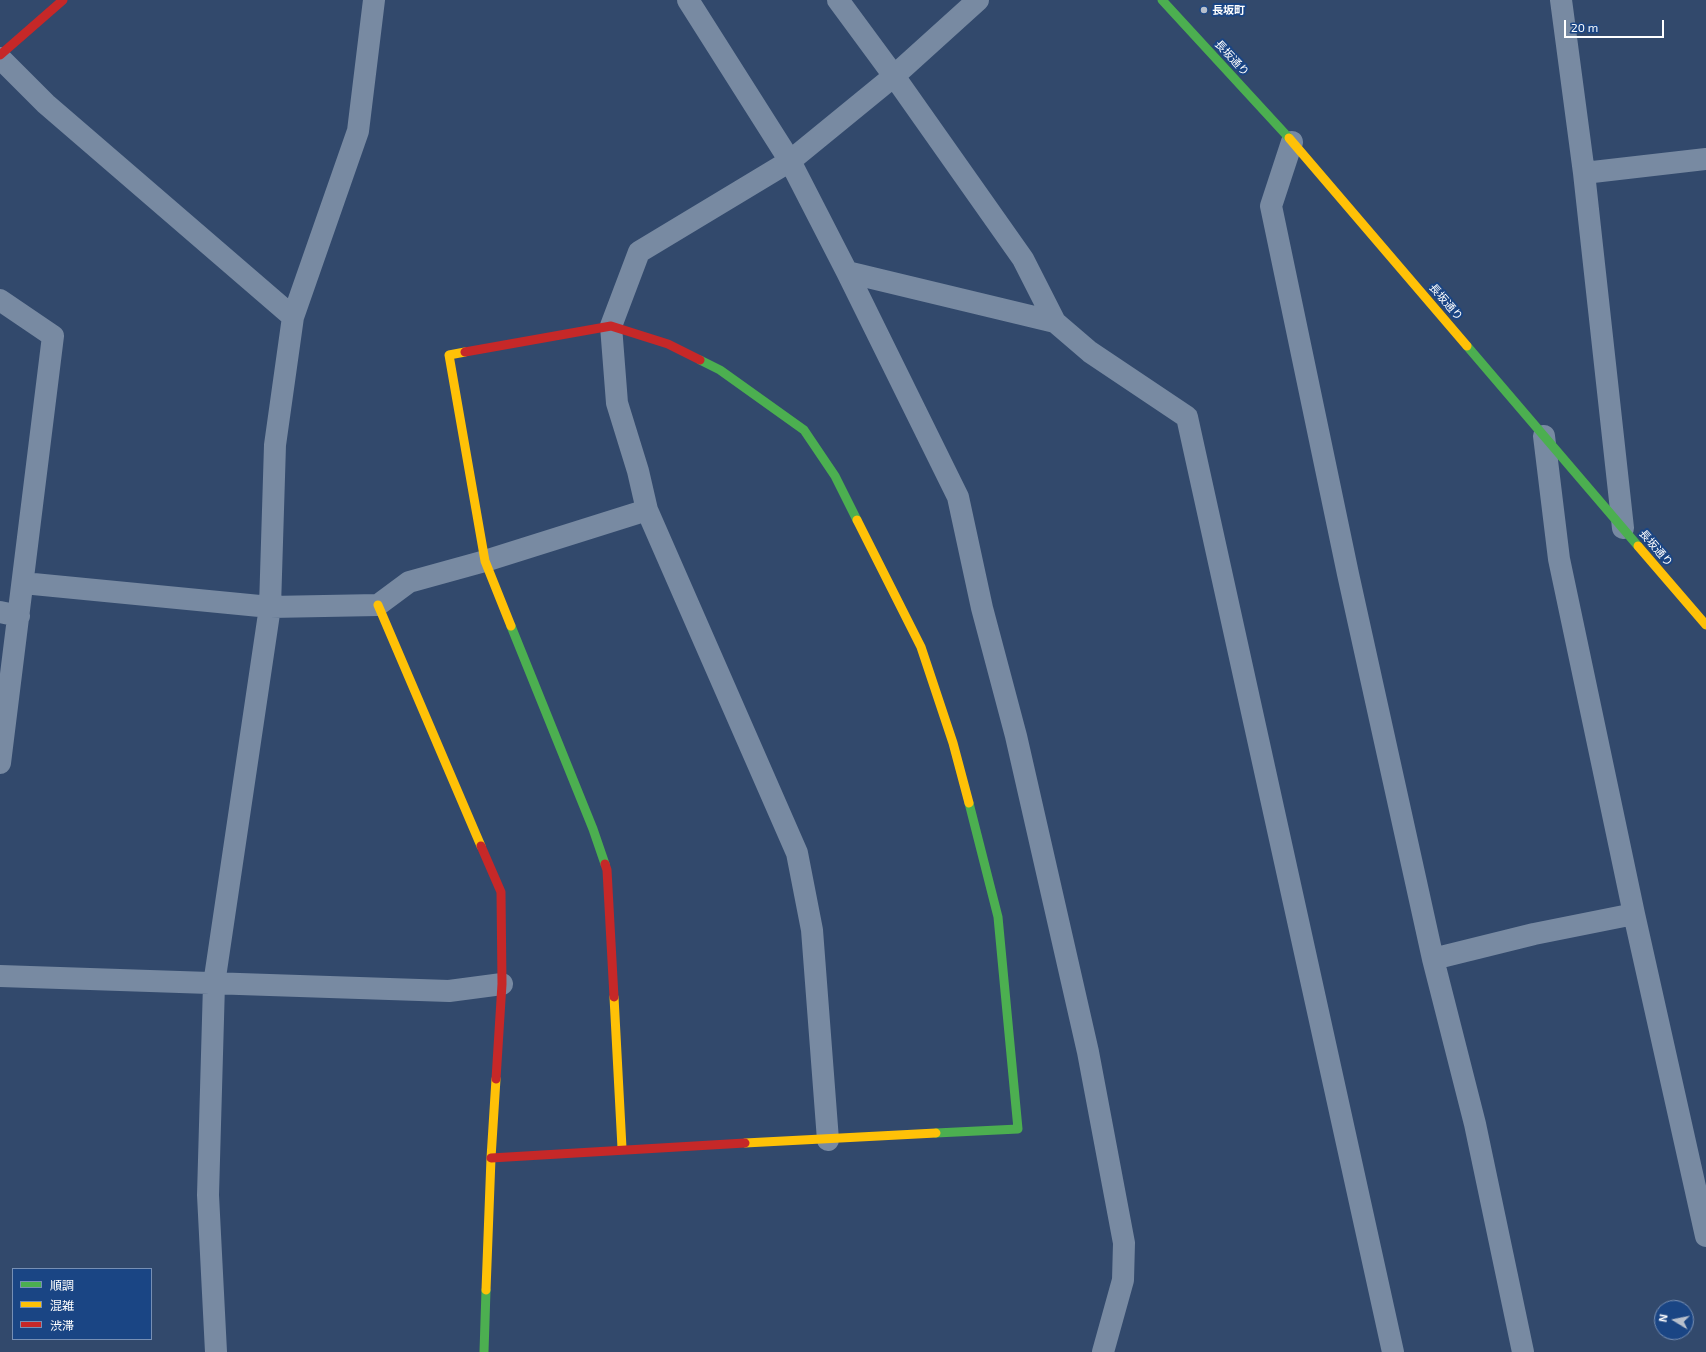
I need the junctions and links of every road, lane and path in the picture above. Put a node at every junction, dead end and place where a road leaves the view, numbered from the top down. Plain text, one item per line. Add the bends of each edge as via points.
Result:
1 (63, 0) edge
2 (374, 0) edge
3 (688, 0) edge
4 (838, 0) edge
5 (978, 0) edge
6 (1162, 0) edge
7 (1561, 0) edge
8 (0, 55) edge
9 (0, 58) edge
10 (894, 76) junction
11 (1292, 142) junction
12 (1706, 159) edge
13 (790, 161) junction
14 (1584, 173) junction
15 (847, 272) junction
16 (0, 300) edge
17 (293, 317) junction
18 (1055, 322) junction
19 (611, 326) junction
20 (1544, 436) junction
21 (647, 510) junction
22 (1623, 528) junction
23 (485, 561) junction
24 (23, 583) junction
25 (378, 605) junction
26 (270, 607) junction
27 (9, 614) edge
28 (1706, 625) edge
29 (0, 763) edge
30 (1634, 914) junction
31 (1433, 959) junction
32 (0, 976) edge
33 (214, 984) junction
34 (502, 984) junction
35 (828, 1140) junction
36 (622, 1148) junction
37 (491, 1158) junction
38 (1706, 1236) edge
39 (216, 1352) edge
40 (484, 1352) edge
41 (1103, 1352) edge
42 (1393, 1352) edge
43 (1523, 1352) edge

1 - 8 street
2 - 17 street via 358,131
3 - 13 street
4 - 10 street
5 - 10 street
6 - 11 street, 長坂通り
7 - 14 street
9 - 17 street via 46,104
10 - 13 street
10 - 18 street via 1023,260
11 - 20 street, 長坂通り
11 - 31 street via 1271,206
12 - 14 street
13 - 15 street
13 - 19 street via 639,252
14 - 22 street
15 - 18 street
15 - 41 street via 958,497 982,608 1016,736 1088,1052 1124,1243 1123,1280
16 - 24 street via 53,336
17 - 26 street via 275,445
18 - 42 street via 1090,352 1187,417
19 - 21 street via 617,403
19 - 23 street via 449,355
19 - 35 street via 668,344 720,370 804,430 836,476 921,647 953,743 998,917 1018,1129
20 - 22 street, 長坂通り
20 - 30 street via 1559,559
21 - 23 street
21 - 35 street via 797,853 812,930
22 - 28 street, 長坂通り
23 - 25 street via 409,582
23 - 36 street via 593,829 607,870
24 - 26 street
24 - 27 street
25 - 26 street
25 - 34 street via 501,892
26 - 33 street
27 - 29 street
30 - 31 street via 1534,934
30 - 38 street
31 - 43 street via 1475,1124
32 - 33 street
33 - 34 street via 449,991
33 - 39 street via 208,1195
34 - 37 street
35 - 36 street
36 - 37 street
37 - 40 street

